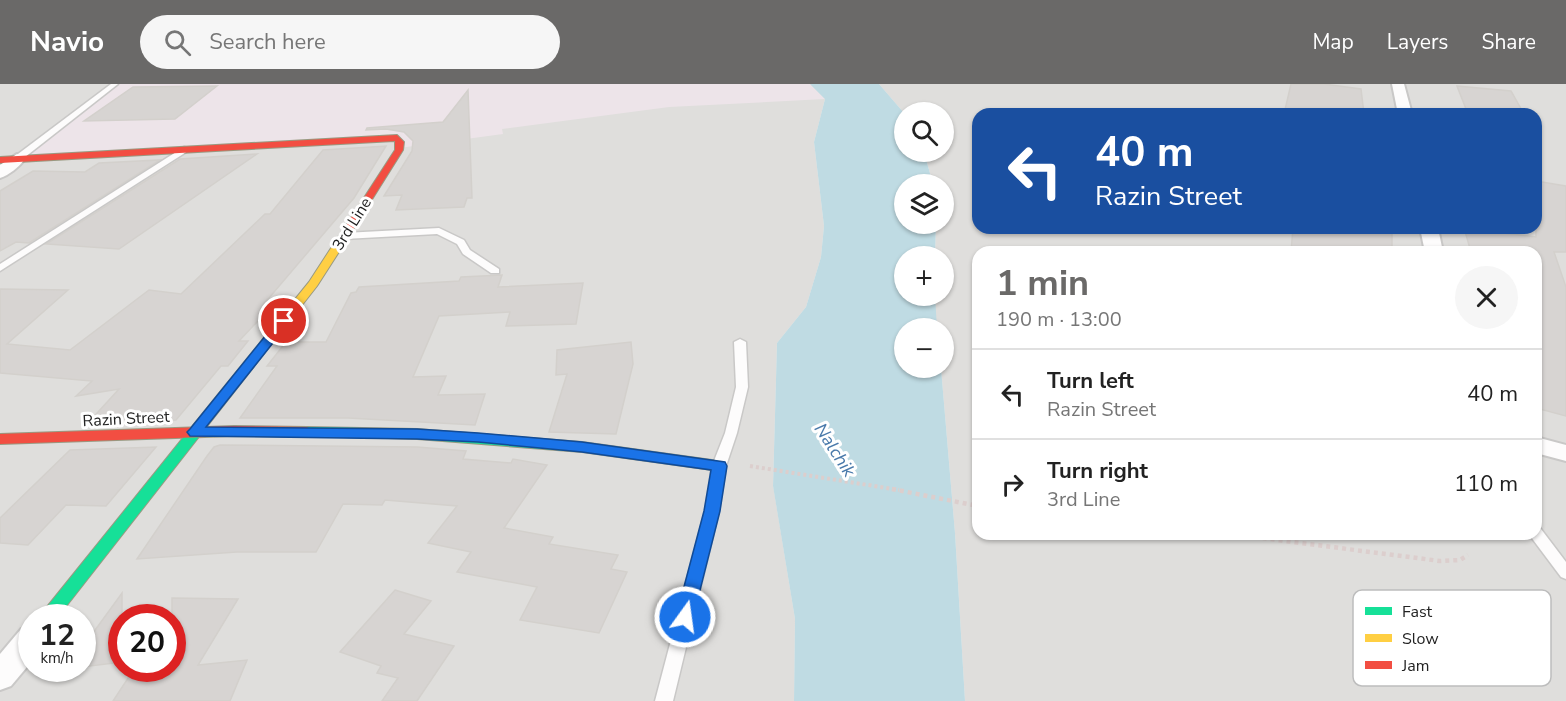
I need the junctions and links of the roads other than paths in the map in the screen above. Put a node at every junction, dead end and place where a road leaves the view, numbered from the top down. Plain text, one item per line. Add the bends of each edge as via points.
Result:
1 (115, 84) edge
2 (1398, 84) edge
3 (1404, 108) edge
4 (187, 149) junction
5 (0, 159) edge
6 (17, 159) junction
7 (0, 172) edge
8 (344, 236) junction
9 (0, 268) edge
10 (495, 271) dead end
11 (740, 342) dead end
12 (195, 432) junction
13 (0, 439) edge
14 (1542, 447) edge
15 (1566, 453) edge
16 (719, 466) junction
17 (1541, 540) edge
18 (1566, 573) edge
19 (58, 604) edge
20 (18, 655) edge
21 (0, 677) edge
22 (664, 701) edge

1 - 6 lane
2 - 3 street
4 - 6 street, 3rd Line
4 - 8 street, 3rd Line via 397,138 399,150
4 - 9 lane
5 - 6 street, 3rd Line
6 - 7 street
8 - 10 lane via 439,231 461,242 466,252
8 - 12 street, 3rd Line via 313,284
11 - 16 lane via 742,387
12 - 13 street, Razin Street
12 - 16 street, Razin Street via 417,434 582,447
12 - 19 street, 3rd Line
14 - 15 street
16 - 22 lane via 712,511
17 - 18 lane
20 - 21 street

